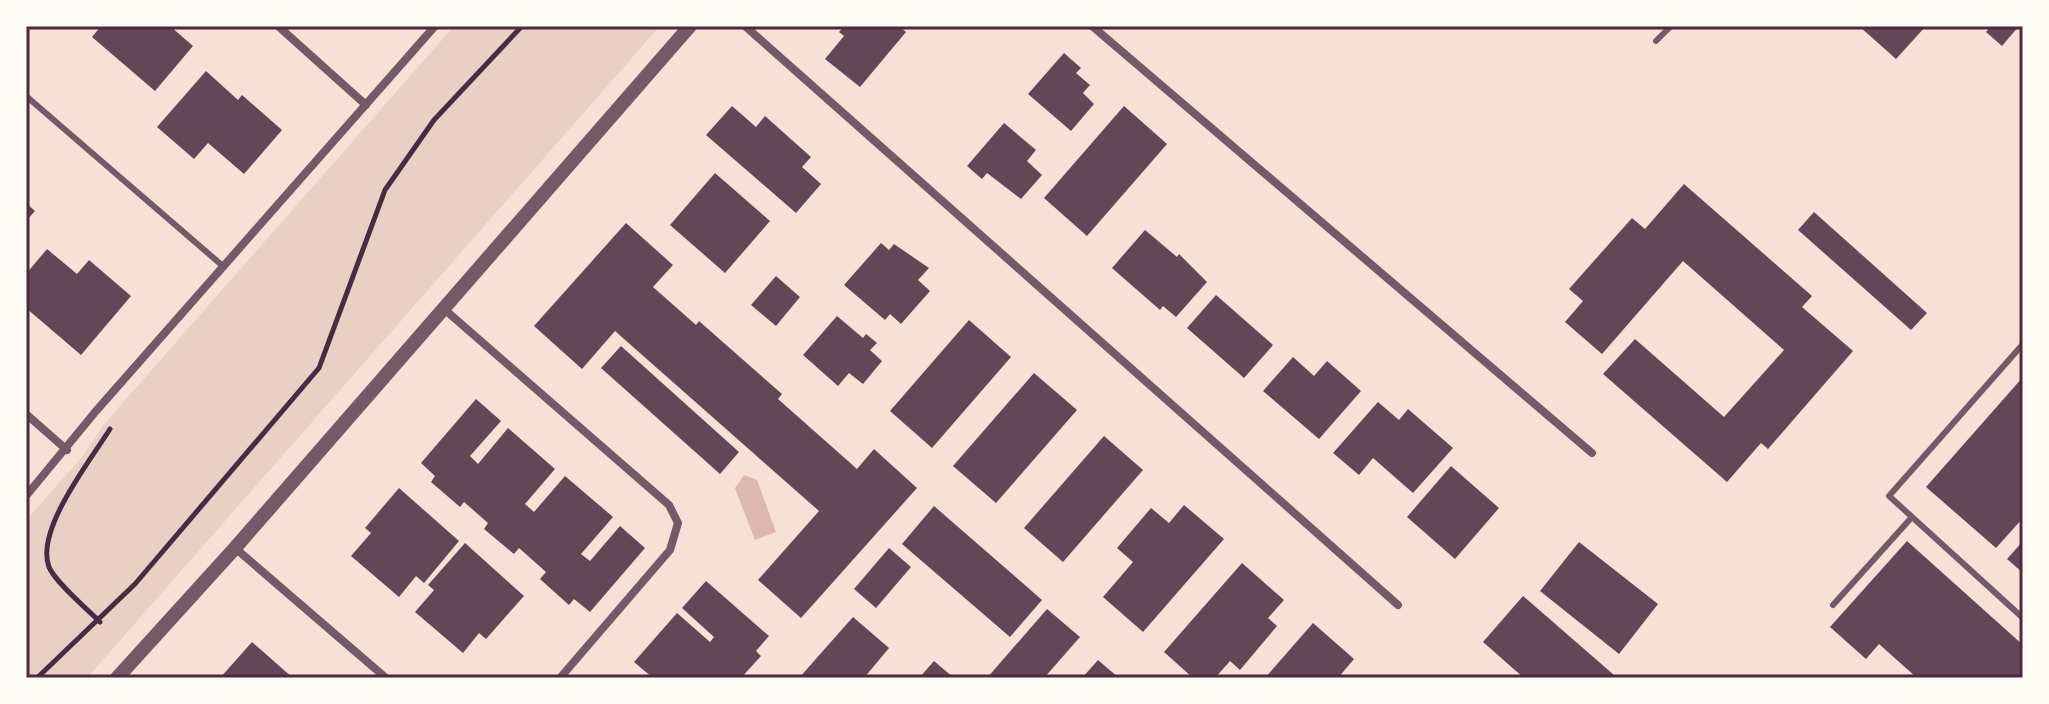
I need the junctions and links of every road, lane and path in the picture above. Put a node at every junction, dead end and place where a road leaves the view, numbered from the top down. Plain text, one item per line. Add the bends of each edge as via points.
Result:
1 (278, 26) edge
2 (435, 26) edge
3 (522, 26) edge
4 (690, 26) edge
5 (745, 26) edge
6 (1092, 26) edge
7 (1671, 26) edge
8 (1656, 41) dead end
9 (26, 96) edge
10 (366, 105) junction
11 (224, 267) junction
12 (444, 309) junction
13 (2023, 344) edge
14 (96, 411) junction
15 (26, 414) edge
16 (67, 450) junction
17 (1592, 453) dead end
18 (26, 496) edge
19 (1912, 517) junction
20 (235, 548) junction
21 (1398, 605) dead end
22 (1833, 605) dead end
23 (2023, 618) edge
24 (100, 622) junction
25 (37, 678) edge
26 (117, 678) edge
27 (386, 678) edge
28 (560, 678) edge

1 - 10 street
2 - 10 street
3 - 24 path via 434,120 385,190 319,368
4 - 12 street
5 - 21 street
6 - 17 street
7 - 8 lane
9 - 11 lane
10 - 11 street
11 - 14 street
12 - 20 street
12 - 28 street via 669,505 678,523 670,550
13 - 19 lane via 1889,496
14 - 16 street
14 - 24 path via 111,427 61,508 45,545 49,570
15 - 16 street
16 - 18 street
19 - 22 lane
19 - 23 lane
20 - 26 street
20 - 27 street
24 - 25 path

